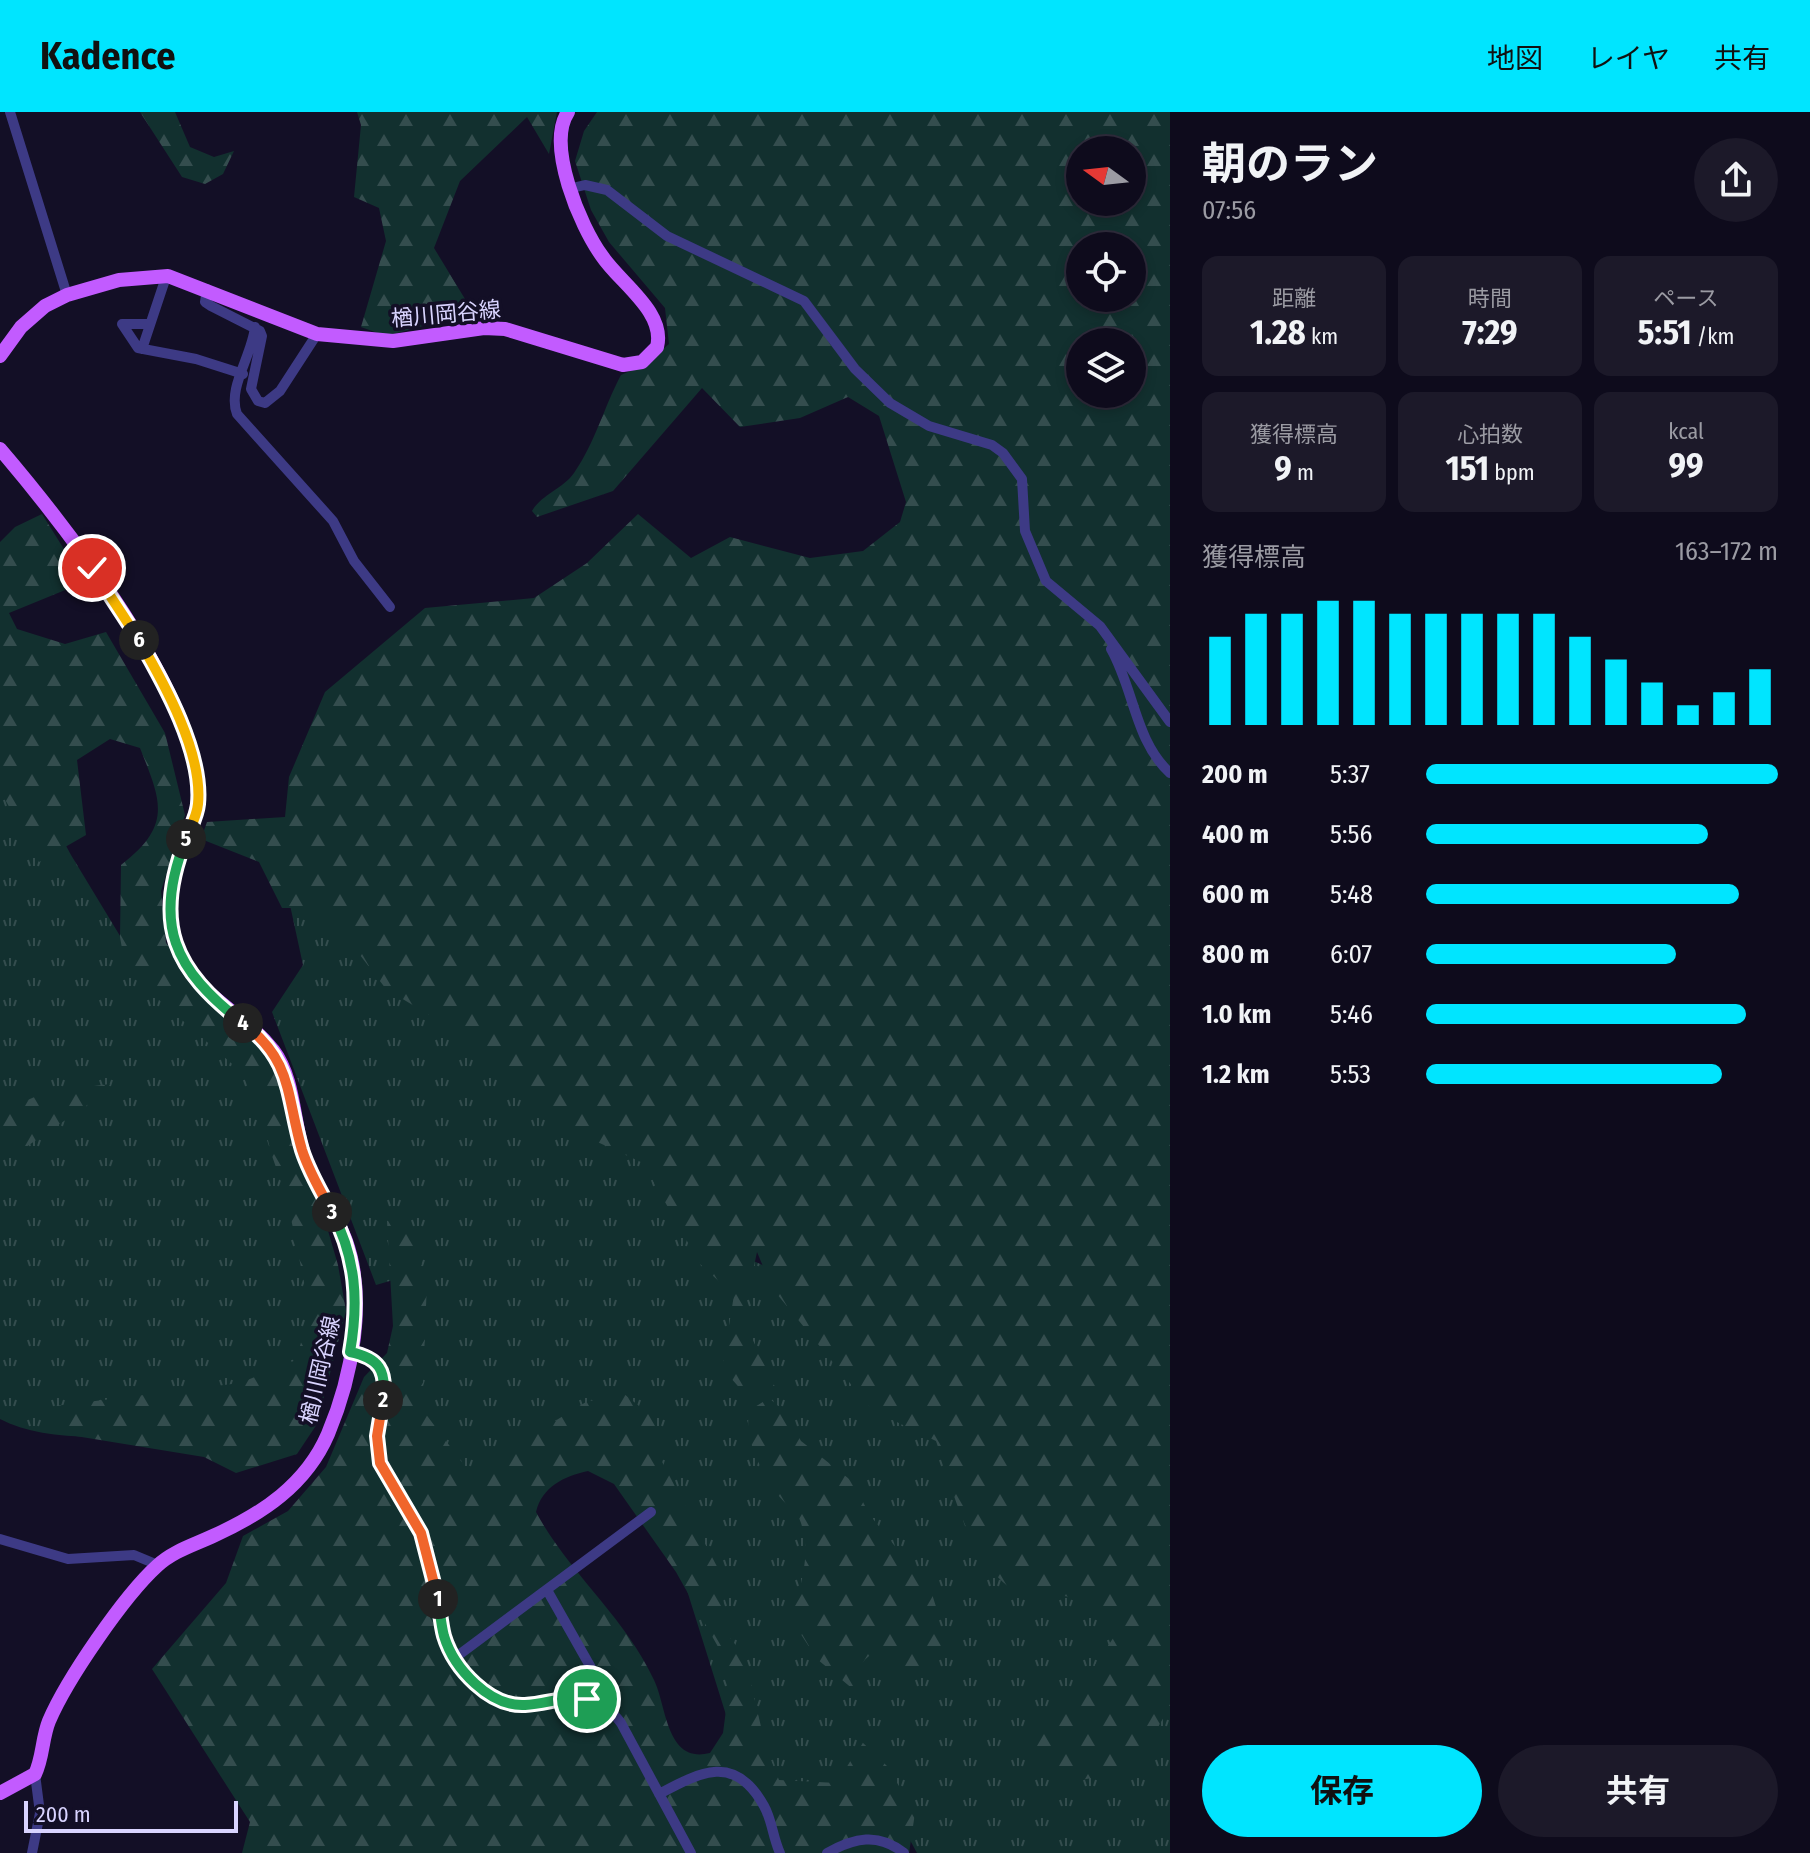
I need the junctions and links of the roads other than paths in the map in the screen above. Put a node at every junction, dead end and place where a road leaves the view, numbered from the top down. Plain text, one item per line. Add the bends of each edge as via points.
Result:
1 (10, 112) edge
2 (568, 112) edge
3 (572, 188) junction
4 (164, 283) dead end
5 (207, 289) junction
6 (67, 295) junction
7 (150, 324) junction
8 (255, 327) junction
9 (317, 334) junction
10 (142, 349) junction
11 (0, 356) edge
12 (243, 374) junction
13 (0, 449) edge
14 (390, 607) dead end
15 (1086, 616) junction
16 (1170, 722) edge
17 (1170, 773) edge
18 (350, 1352) junction
19 (651, 1512) dead end
20 (0, 1539) edge
21 (158, 1565) junction
22 (547, 1590) junction
23 (456, 1657) junction
24 (596, 1701) junction
25 (35, 1774) junction
26 (0, 1793) edge
27 (659, 1794) junction
28 (32, 1853) edge
29 (691, 1853) edge
30 (780, 1853) edge
31 (827, 1853) edge
32 (904, 1853) edge

1 - 6 street
2 - 3 main road, 楢川岡谷線 via 559,151
3 - 9 main road, 楢川岡谷線 via 601,256 657,322 657,347 642,362 623,365 505,329 393,341
3 - 15 street via 607,190 667,236 804,301 855,369 890,403 929,426 1003,453 1022,479 1025,531 1036,563 1053,588
4 - 7 street
5 - 6 main road, 楢川岡谷線 via 168,276 144,276
5 - 8 street via 205,302
5 - 9 main road, 楢川岡谷線
6 - 11 main road, 楢川岡谷線 via 21,327
7 - 10 street
7 - 10 street via 122,324
8 - 9 street via 262,336 251,389 265,403 280,391
8 - 12 street
10 - 12 street
12 - 14 street via 234,394 237,414 333,521 354,561
13 - 18 main road, 楢川岡谷線 via 53,512 129,623 181,724 197,777 198,802 171,891 174,939 199,986 271,1047 281,1065 307,1164 351,1257 356,1308
15 - 16 street via 1115,645
15 - 17 street via 1117,660 1146,741
18 - 21 main road, 楢川岡谷線 via 331,1428 296,1483 271,1505
18 - 23 street via 374,1360 383,1372 376,1448 421,1533 445,1638
19 - 22 street
20 - 21 street via 68,1559 134,1555
21 - 25 main road, 楢川岡谷線 via 79,1667 48,1723
22 - 23 street
22 - 24 street via 598,1680
23 - 24 street via 482,1690 500,1702 525,1705 578,1697
24 - 27 street via 621,1723
25 - 26 main road
25 - 28 street via 40,1813
27 - 29 street
27 - 30 street via 708,1770 729,1774 764,1806
31 - 32 street via 873,1837

